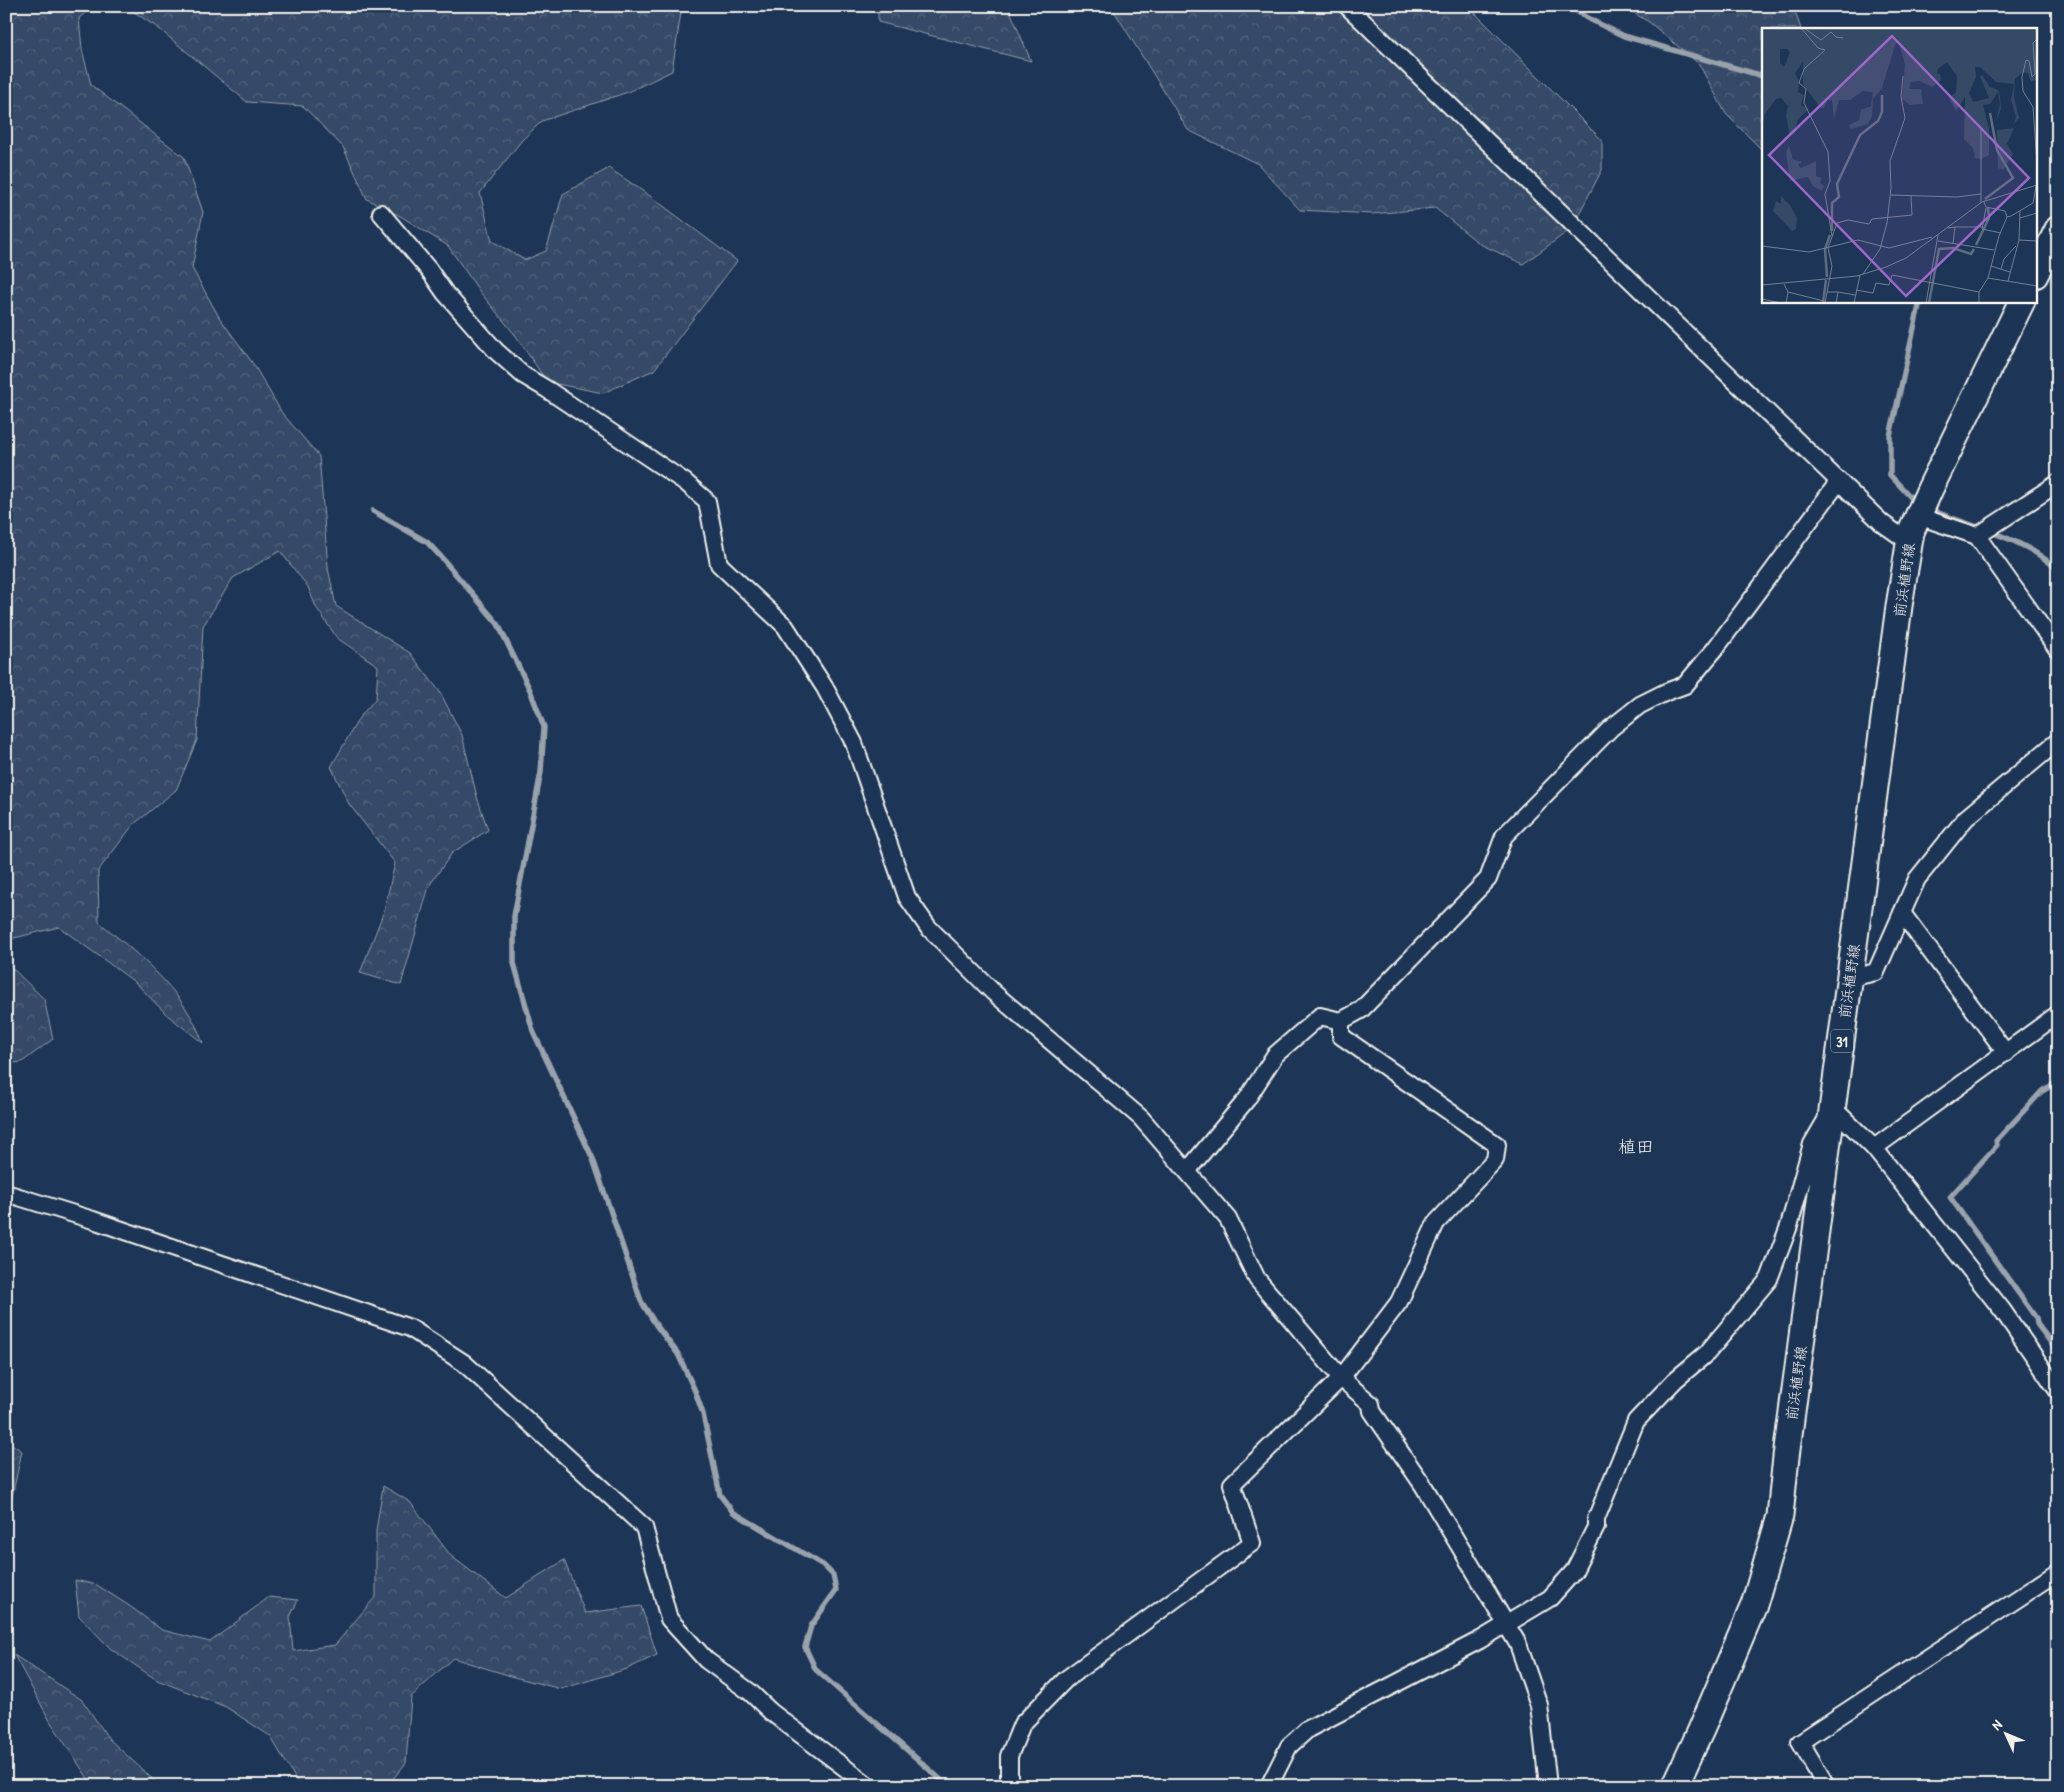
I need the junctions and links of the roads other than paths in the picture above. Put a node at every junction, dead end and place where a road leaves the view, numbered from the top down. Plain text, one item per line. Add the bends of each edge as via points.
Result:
1 (1347, 6) edge
2 (381, 213) dead end
3 (2058, 229) edge
4 (2036, 273) edge
5 (2022, 302) edge
6 (1839, 481) junction
7 (2058, 482) edge
8 (1918, 516) junction
9 (1977, 536) junction
10 (1909, 542) junction
11 (2058, 650) edge
12 (2058, 742) edge
13 (1902, 913) junction
14 (1850, 978) junction
15 (2058, 1014) edge
16 (1341, 1021) junction
17 (2006, 1053) junction
18 (1832, 1108) junction
19 (1874, 1148) junction
20 (1188, 1170) junction
21 (6, 1193) edge
22 (1341, 1378) junction
23 (2058, 1391) edge
24 (2058, 1572) edge
25 (1505, 1624) junction
26 (869, 1786) edge
27 (1011, 1786) edge
28 (1269, 1786) edge
29 (1548, 1786) edge
30 (1675, 1786) edge
31 (1826, 1786) edge

1 - 6 street
2 - 20 street via 502,357 523,375 677,476 707,501 718,564 785,626 825,688 854,743 907,897 928,927 994,993 1142,1118
3 - 4 main road
5 - 8 main road, 前浜植野線 / 31
6 - 10 street via 1882,522
6 - 16 street via 1684,685 1640,705 1611,728 1504,836 1488,879 1361,1010
7 - 9 street
8 - 9 street
8 - 10 main road, 前浜植野線 / 31
9 - 11 street
10 - 14 main road, 前浜植野線 / 31
12 - 13 street via 1966,818 1917,879
13 - 14 street via 1876,972
13 - 17 street
14 - 18 main road, 前浜植野線 / 31
15 - 17 street
16 - 20 street via 1320,1016 1275,1055 1247,1099
16 - 22 street via 1341,1036 1497,1144 1495,1160 1436,1223 1399,1302
17 - 19 street
18 - 19 street
18 - 25 street via 1812,1144 1770,1279 1706,1353 1636,1421 1596,1519 1596,1527 1574,1571 1550,1598
18 - 30 main road, 前浜植野線 / 31 via 1780,1516 1754,1605
19 - 23 street via 2003,1311
20 - 22 street via 1228,1219 1257,1280
21 - 26 street via 410,1328 464,1363 644,1527 669,1619 706,1660
22 - 25 street via 1371,1404 1372,1411 1423,1485
22 - 27 street via 1232,1484 1252,1543 1066,1679 1022,1724 1009,1756
24 - 31 street via 1800,1742
25 - 28 street via 1308,1730 1289,1746
25 - 29 street via 1518,1644 1539,1705

